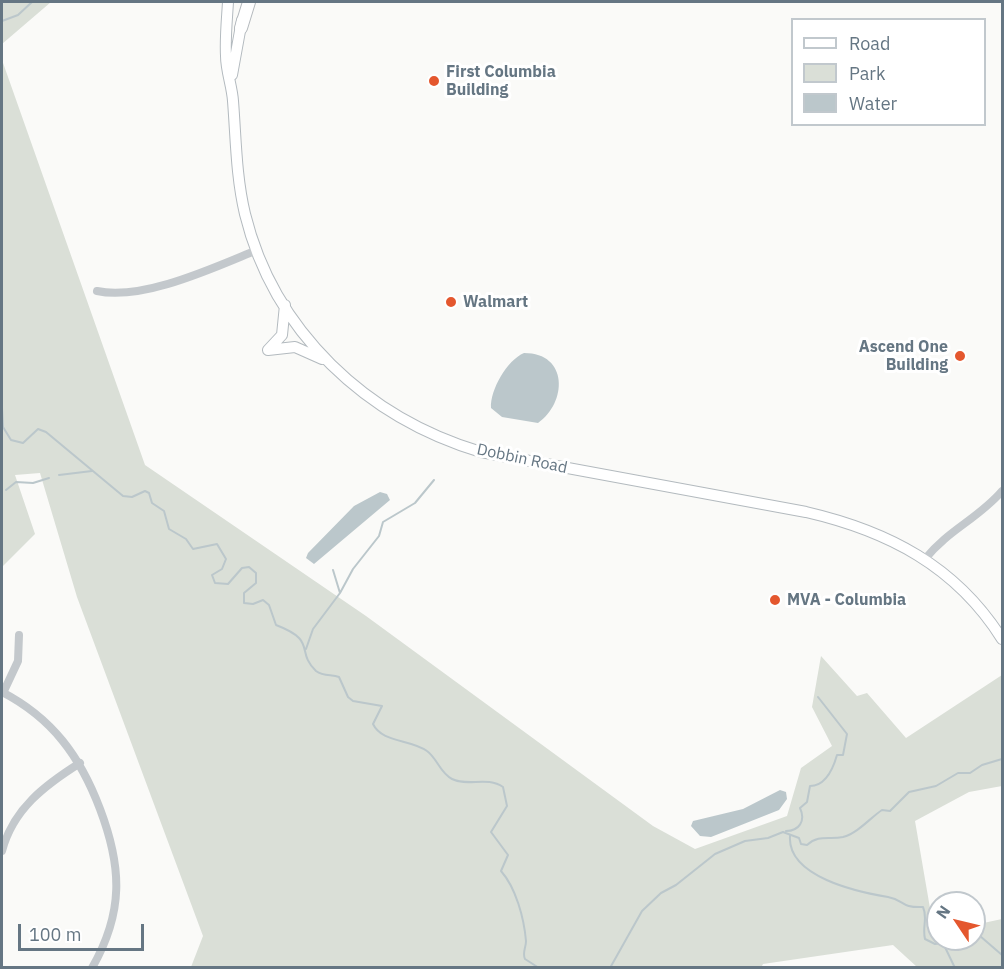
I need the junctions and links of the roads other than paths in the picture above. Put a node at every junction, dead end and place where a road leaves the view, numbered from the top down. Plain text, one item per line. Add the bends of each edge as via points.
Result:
1 (228, 2) edge
2 (243, 2) edge
3 (249, 2) edge
4 (241, 28) junction
5 (231, 78) junction
6 (257, 250) junction
7 (97, 291) dead end
8 (285, 304) junction
9 (327, 361) junction
10 (1002, 491) edge
11 (925, 559) junction
12 (19, 635) dead end
13 (1002, 639) edge
14 (2, 693) edge
15 (80, 763) junction
16 (2, 851) edge
17 (92, 968) edge

1 - 5 street, Dobbin Road via 225,58
2 - 4 street, Dobbin Road
3 - 4 main road
4 - 5 street, Dobbin Road
5 - 6 street, Dobbin Road via 238,178
6 - 7 street via 162,286
6 - 8 street, Dobbin Road
8 - 9 street, Dobbin Road
8 - 9 street via 282,335 268,350 295,347
9 - 11 street, Dobbin Road via 384,410 458,445 501,457 834,518 873,531
10 - 11 street via 943,538
11 - 13 street, Dobbin Road via 969,596
12 - 14 street via 20,653
14 - 15 street via 42,717
15 - 16 street via 33,797 11,826
15 - 17 street via 108,833 117,875 110,931

